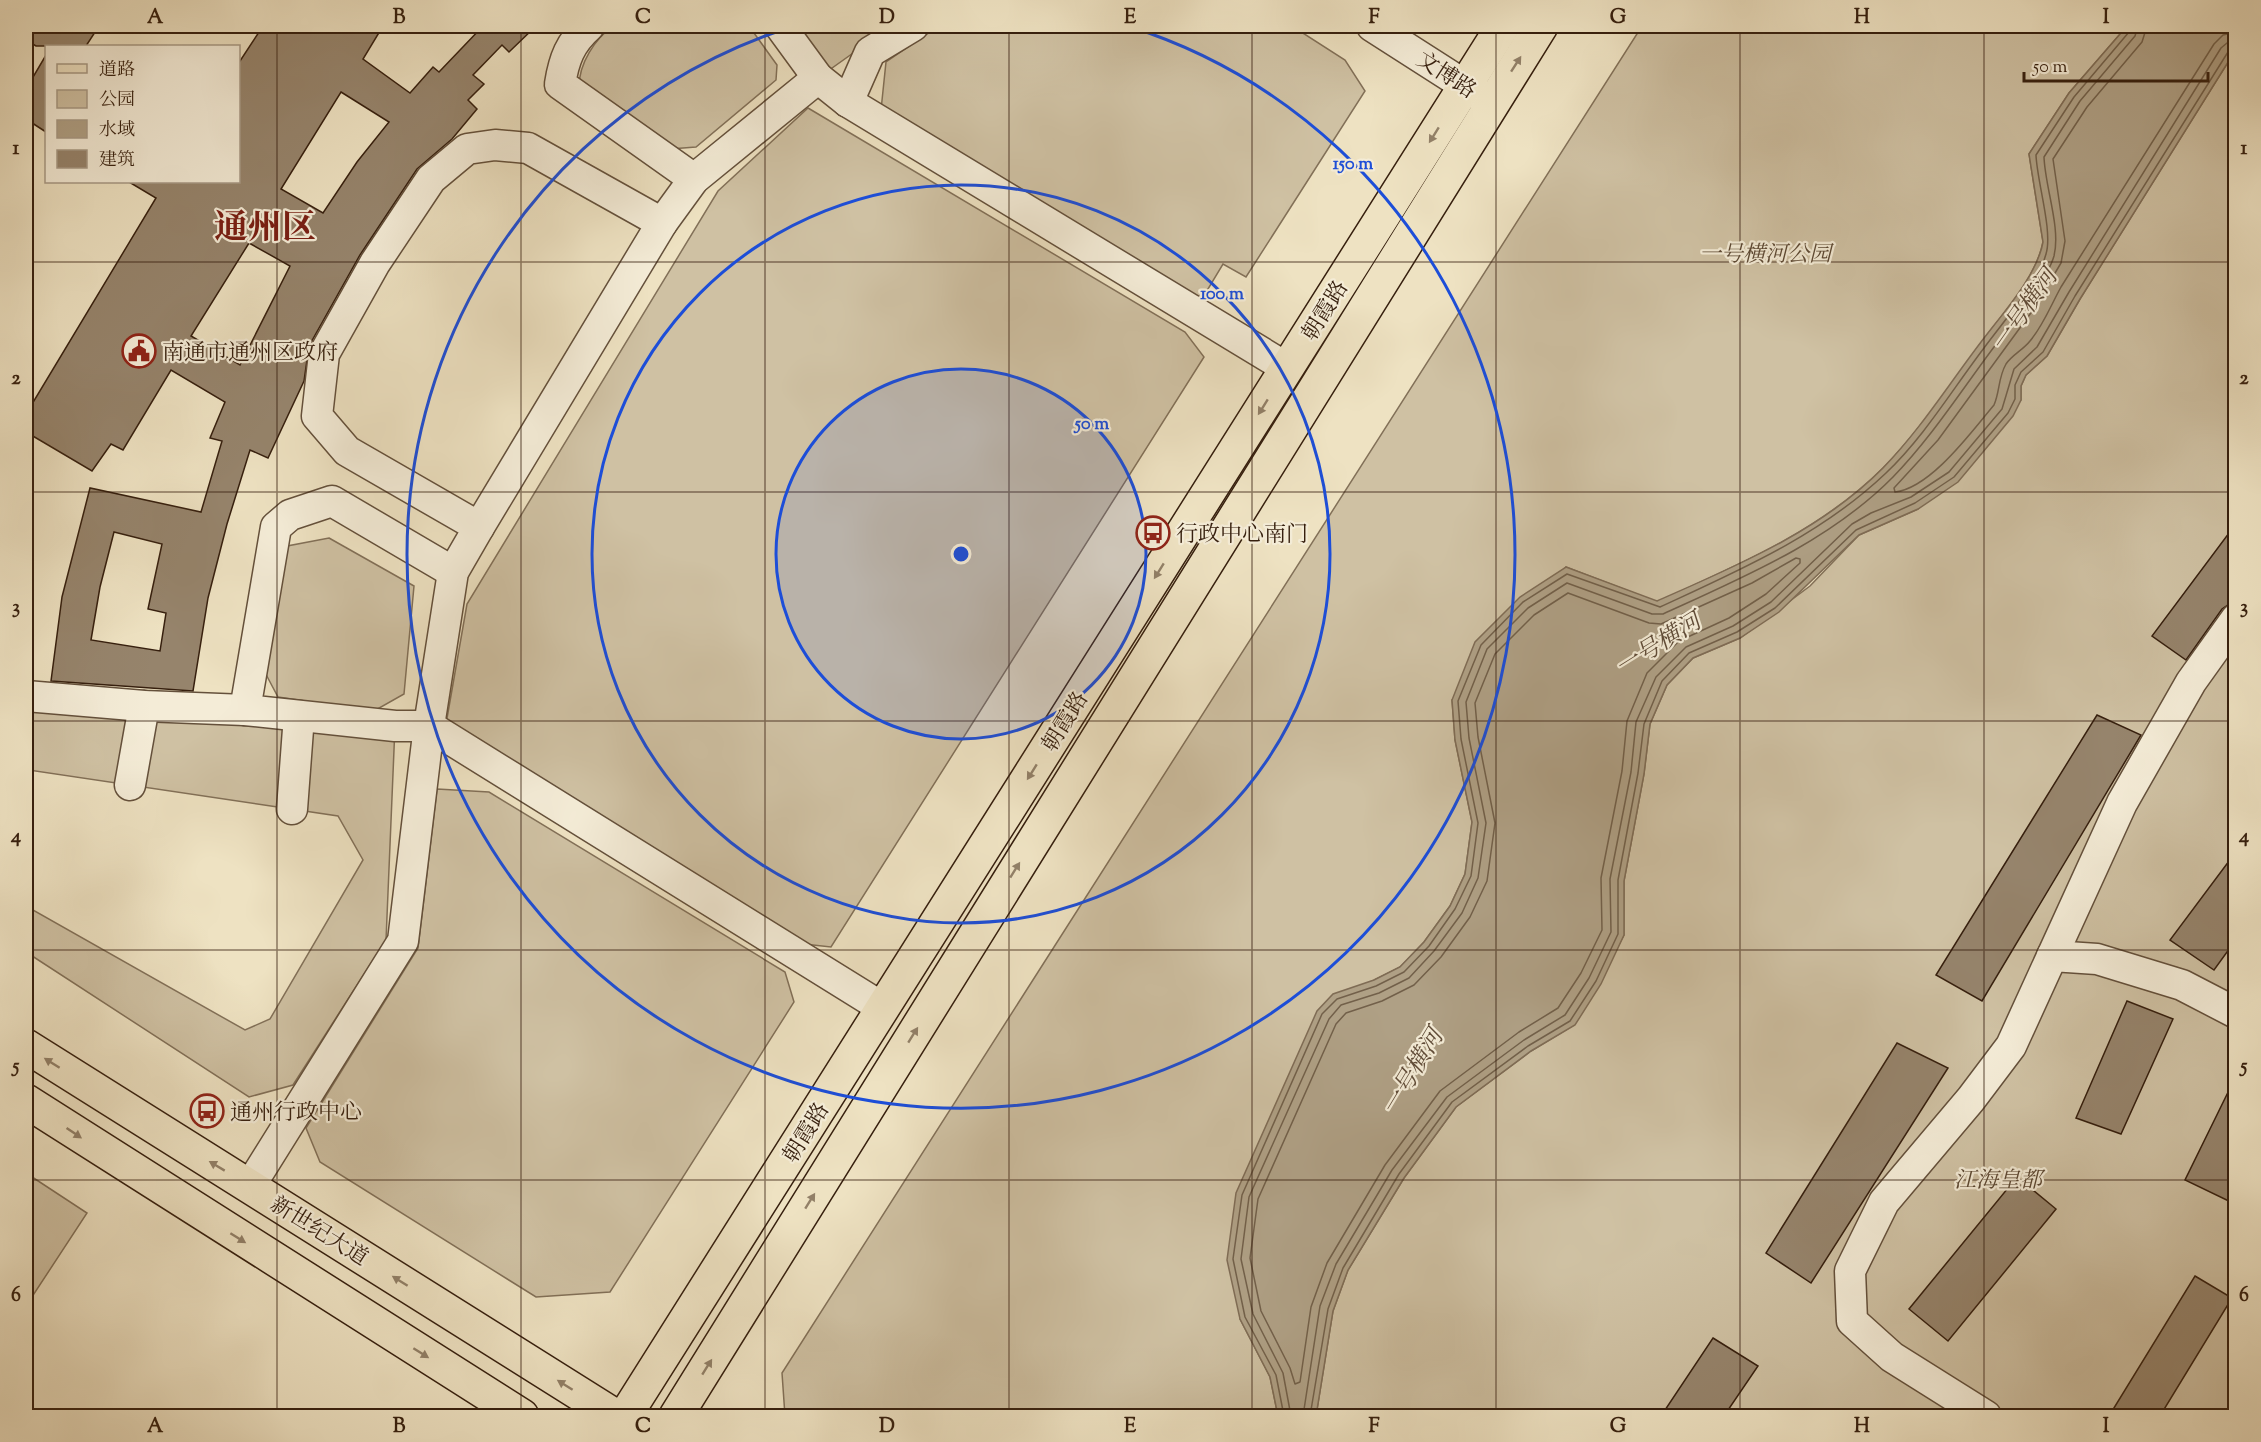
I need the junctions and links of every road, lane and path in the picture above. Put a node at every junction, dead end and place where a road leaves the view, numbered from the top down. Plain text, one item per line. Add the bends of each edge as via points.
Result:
1 (589, 26) edge
2 (780, 26) edge
3 (912, 26) edge
4 (1372, 26) edge
5 (1503, 26) edge
6 (1541, 26) edge
7 (818, 78) junction
8 (1478, 94) junction
9 (848, 102) junction
10 (694, 179) junction
11 (662, 223) junction
12 (1287, 368) junction
13 (479, 527) junction
14 (453, 572) junction
15 (2235, 619) edge
16 (26, 696) edge
17 (144, 706) junction
18 (245, 710) junction
19 (299, 716) junction
20 (429, 726) junction
21 (130, 785) dead end
22 (292, 809) dead end
23 (2052, 956) junction
24 (883, 1008) junction
25 (2235, 1013) edge
26 (26, 1046) edge
27 (26, 1101) edge
28 (250, 1186) junction
29 (522, 1416) edge
30 (615, 1416) edge
31 (625, 1416) edge
32 (676, 1416) edge
33 (1986, 1416) edge

1 - 10 street via 577,36 564,58 560,84
2 - 7 street
3 - 9 street via 870,52
4 - 8 street, 文博路
5 - 8 main road, 朝霞路
8 -> 6 main road, 朝霞路
7 - 9 street
7 - 10 street
8 -> 12 main road, 朝霞路
32 -> 8 main road, 朝霞路
9 - 12 street
10 - 11 street
11 - 13 street
11 - 13 street via 528,148 495,145 467,149 431,179 375,263 324,354 317,416 347,451
12 -> 24 main road, 朝霞路
13 - 14 street
14 - 18 street via 332,501 290,515 276,527
14 - 20 street
15 - 23 street via 2191,682 2122,803
16 - 17 street
17 - 18 street
17 - 21 street
18 - 19 street
19 - 20 street
19 - 22 street
20 - 24 street
20 - 28 street via 403,941
23 - 25 street via 2097,959 2182,985
23 - 33 street via 2011,1046 1971,1100 1884,1202 1850,1271 1852,1321 1892,1357
24 - 31 main road, 朝霞路
28 -> 26 main road, 新世纪大道
27 -> 29 main road
30 -> 28 main road, 新世纪大道

